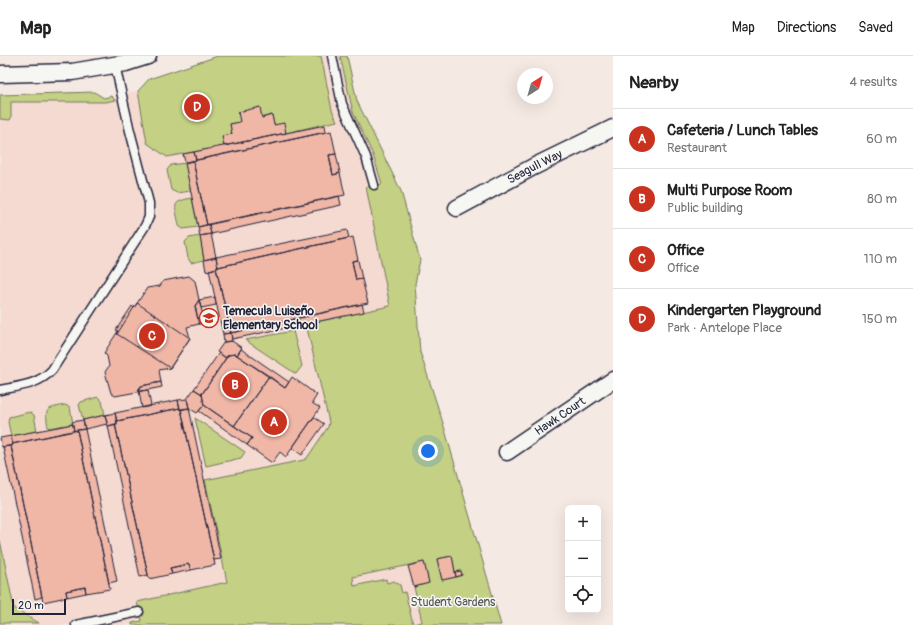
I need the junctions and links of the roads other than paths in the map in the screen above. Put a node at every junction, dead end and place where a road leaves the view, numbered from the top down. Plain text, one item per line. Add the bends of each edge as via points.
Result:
1 (148, 56) edge
2 (332, 56) edge
3 (115, 65) junction
4 (0, 74) edge
5 (613, 128) edge
6 (374, 185) dead end
7 (457, 208) dead end
8 (613, 380) edge
9 (0, 390) edge
10 (507, 452) dead end
11 (139, 612) dead end
12 (76, 625) edge

1 - 3 street
2 - 6 lane via 342,104 366,157
3 - 4 street via 72,72
3 - 9 lane via 149,203 149,217 52,370 40,380
5 - 7 street, Seagull Way
8 - 10 street, Hawk Court
11 - 12 lane

